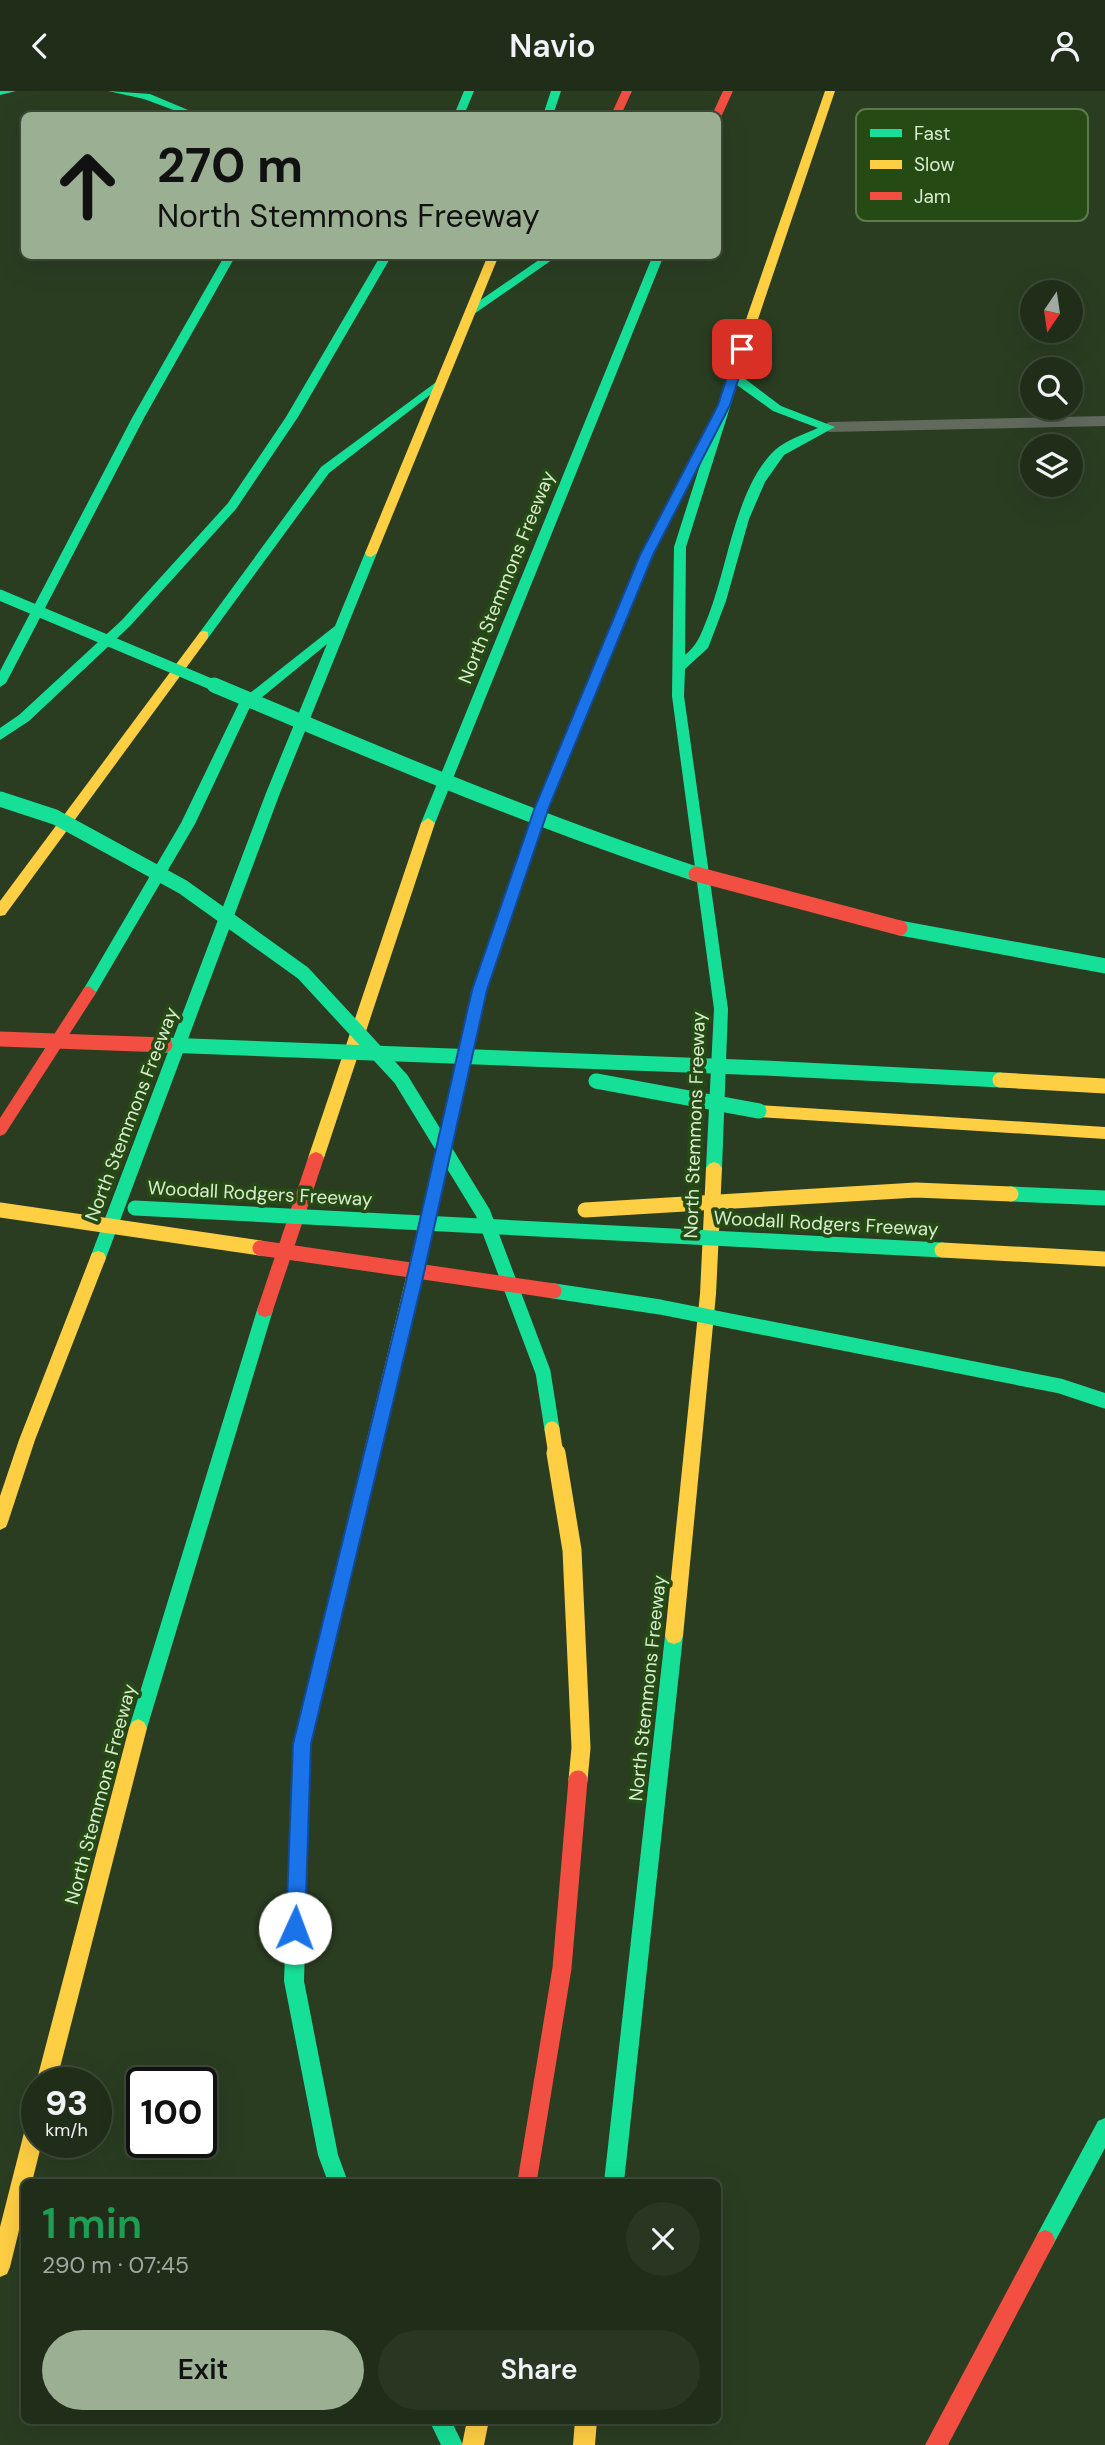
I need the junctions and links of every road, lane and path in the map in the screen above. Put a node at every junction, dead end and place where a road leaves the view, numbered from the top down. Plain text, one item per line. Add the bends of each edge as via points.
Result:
1 (11, 91) edge
2 (113, 91) edge
3 (469, 91) edge
4 (556, 91) edge
5 (627, 91) edge
6 (728, 91) edge
7 (830, 91) edge
8 (0, 92) edge
9 (187, 112) edge
10 (460, 112) edge
11 (549, 112) edge
12 (617, 112) edge
13 (718, 112) edge
14 (229, 259) edge
15 (385, 259) edge
16 (492, 259) edge
17 (548, 259) edge
18 (657, 259) edge
19 (470, 312) junction
20 (733, 375) junction
21 (440, 382) junction
22 (724, 405) junction
23 (1105, 421) edge
24 (829, 428) junction
25 (0, 595) edge
26 (339, 628) junction
27 (678, 669) junction
28 (0, 683) edge
29 (0, 735) edge
30 (0, 799) edge
31 (0, 911) edge
32 (1105, 966) edge
33 (0, 1038) edge
34 (461, 1056) junction
35 (1105, 1086) edge
36 (0, 1130) edge
37 (1105, 1133) edge
38 (1105, 1198) edge
39 (0, 1201) edge
40 (0, 1210) edge
41 (575, 1210) dead end
42 (534, 1213) dead end
43 (397, 1221) junction
44 (1105, 1259) edge
45 (1105, 1401) edge
46 (0, 1522) edge
47 (50, 2067) edge
48 (1105, 2128) edge
49 (28, 2158) edge
50 (22, 2179) edge
51 (337, 2179) edge
52 (527, 2179) edge
53 (614, 2179) edge
54 (21, 2184) edge
55 (0, 2267) edge
56 (442, 2424) edge
57 (477, 2424) edge
58 (586, 2424) edge
59 (452, 2445) edge
60 (473, 2445) edge
61 (584, 2445) edge
62 (936, 2445) edge

1 - 8 main road
2 - 9 main road via 146,96
3 - 10 main road
4 - 11 main road
5 - 12 main road
6 - 13 main road
7 - 20 main road, North Stemmons Freeway
14 - 28 main road via 138,418
15 - 29 main road via 292,417 232,506 126,623
16 - 19 main road, North Stemmons Freeway
17 - 19 main road
18 - 47 main road, North Stemmons Freeway via 431,814 253,1347 126,1766
19 - 21 main road, North Stemmons Freeway
20 - 22 main road, North Stemmons Freeway
20 - 24 main road via 760,401
21 - 26 main road, North Stemmons Freeway
21 - 31 main road via 325,470
22 - 27 main road, North Stemmons Freeway via 680,547
22 - 51 main road via 646,555 542,807 479,990 302,1744 294,1981 328,2155
23 - 24 lane
24 - 27 main road via 780,452 760,481 743,519 702,648
25 - 32 main road, bridge via 415,771 618,849 738,887 866,919
26 - 36 main road via 245,704 188,824 110,959
26 - 46 main road, North Stemmons Freeway via 27,1440
27 - 53 main road, North Stemmons Freeway via 721,1009 707,1308
30 - 52 main road, bridge via 55,817 183,887 303,973 401,1079 483,1213 543,1372 572,1550 581,1748 562,1968
33 - 34 main road, bridge
34 - 35 main road, bridge
34 - 37 main road, bridge via 759,1111
38 - 41 main road, bridge via 916,1190
39 - 43 main road, Woodall Rodgers Freeway, bridge
40 - 45 main road, bridge via 660,1307 1060,1386
42 - 43 main road, bridge
43 - 44 main road, Woodall Rodgers Freeway, bridge
48 - 62 main road
49 - 50 main road
54 - 55 main road
56 - 59 main road
57 - 60 main road
58 - 61 main road

